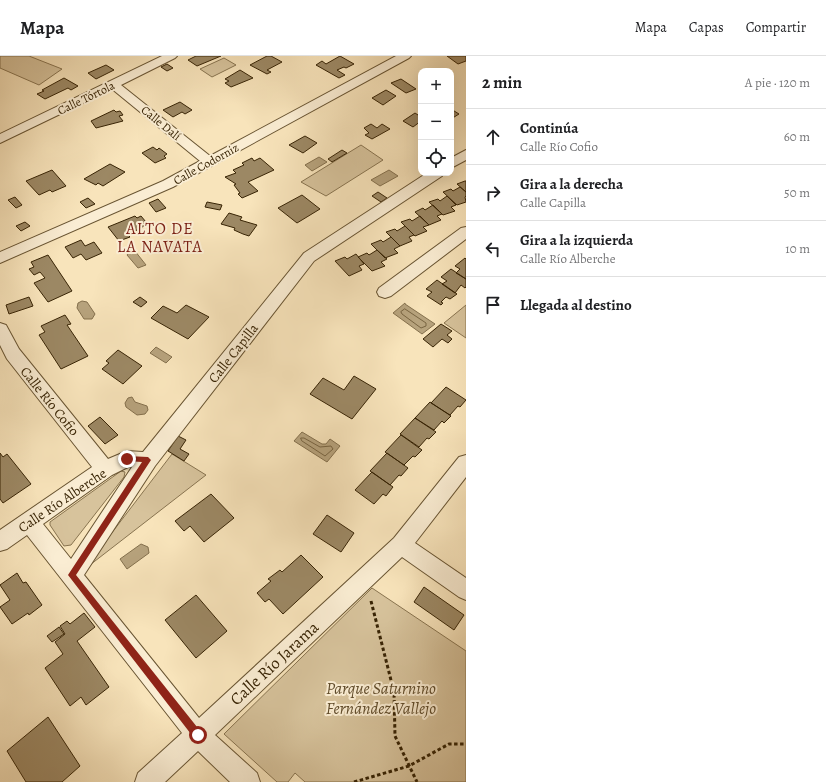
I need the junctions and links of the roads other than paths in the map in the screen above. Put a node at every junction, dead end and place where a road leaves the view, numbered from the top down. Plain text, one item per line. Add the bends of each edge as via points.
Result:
1 (171, 56) edge
2 (405, 56) edge
3 (386, 59) edge
4 (113, 84) junction
5 (0, 139) edge
6 (466, 154) edge
7 (209, 162) junction
8 (454, 162) edge
9 (432, 176) edge
10 (466, 232) edge
11 (0, 258) edge
12 (385, 292) dead end
13 (0, 329) edge
14 (148, 460) junction
15 (466, 463) edge
16 (105, 469) junction
17 (29, 522) junction
18 (0, 542) edge
19 (401, 545) junction
20 (72, 575) junction
21 (466, 590) edge
22 (198, 735) junction
23 (147, 782) edge
24 (248, 782) edge

1 - 4 street, Calle Tórtola
2 - 3 street, Calle Codorniz
3 - 7 street, Calle Codorniz
4 - 5 street, Calle Tórtola
4 - 7 street, Calle Dalí
6 - 8 street
7 - 11 street, Calle Codorniz via 168,184
9 - 14 street, Calle Capilla via 309,257
10 - 12 street
13 - 16 street, Calle Río Cofio via 13,354
14 - 16 street, Calle Río Alberche via 127,459
14 - 20 street, Calle Capilla
15 - 19 street, Calle Río Jarama
16 - 17 street, Calle Río Alberche
17 - 18 street, Calle Río Alberche
17 - 20 street
19 - 21 street
19 - 22 street, Calle Río Jarama
20 - 22 street
22 - 23 street, Calle Río Jarama
22 - 24 street

